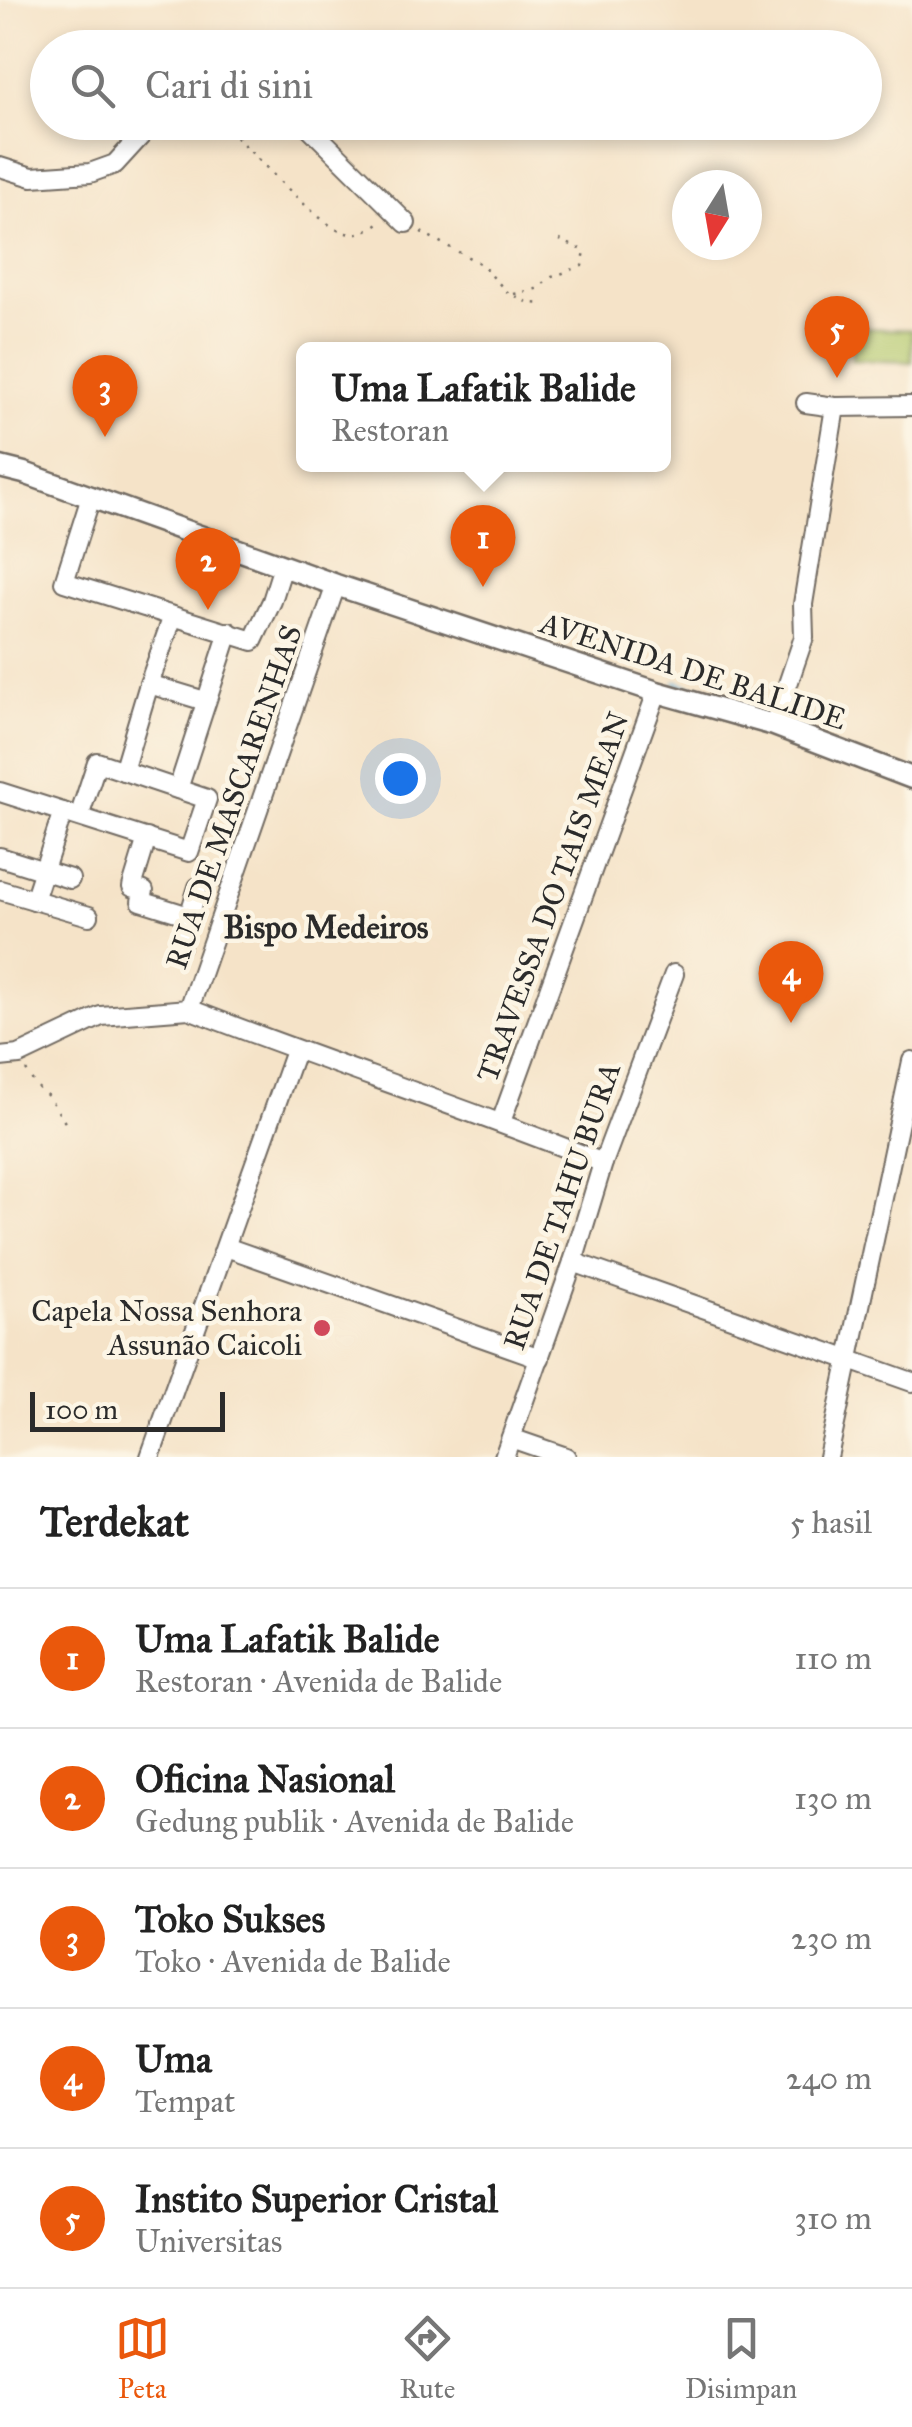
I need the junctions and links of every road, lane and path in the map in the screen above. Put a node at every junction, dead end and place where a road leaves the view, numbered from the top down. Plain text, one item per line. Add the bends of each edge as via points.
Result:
1 (136, 140) edge
2 (240, 140) edge
3 (322, 140) edge
4 (0, 167) edge
5 (406, 223) junction
6 (560, 240) dead end
7 (513, 294) junction
8 (545, 304) dead end
9 (806, 403) dead end
10 (836, 406) junction
11 (912, 406) edge
12 (0, 467) edge
13 (91, 497) junction
14 (283, 566) junction
15 (336, 585) junction
16 (173, 616) junction
17 (229, 632) junction
18 (150, 684) junction
19 (657, 692) junction
20 (205, 701) junction
21 (776, 720) junction
22 (123, 771) junction
23 (912, 778) edge
24 (178, 789) junction
25 (0, 792) edge
26 (71, 814) junction
27 (148, 838) junction
28 (0, 857) edge
29 (44, 871) junction
30 (70, 880) dead end
31 (198, 887) dead end
32 (0, 890) edge
33 (34, 900) junction
34 (90, 916) dead end
35 (189, 916) junction
36 (180, 946) dead end
37 (674, 974) dead end
38 (189, 1010) junction
39 (296, 1051) junction
40 (10, 1056) edge
41 (912, 1060) edge
42 (502, 1122) junction
43 (68, 1127) dead end
44 (604, 1163) junction
45 (226, 1247) junction
46 (573, 1262) junction
47 (540, 1358) junction
48 (850, 1360) junction
49 (912, 1382) edge
50 (510, 1438) junction
51 (150, 1457) edge
52 (504, 1457) edge
53 (566, 1457) edge
54 (828, 1457) edge

1 - 4 street via 115,164 90,173 32,177
2 - 5 path via 317,218 342,233 355,234 385,218
3 - 5 street
5 - 7 path via 481,264
6 - 7 path via 585,251 582,266
7 - 8 path
9 - 10 street
10 - 11 street
10 - 21 street via 803,604 804,637
12 - 13 main road, AVENIDA DE BALIDE
13 - 14 main road, AVENIDA DE BALIDE
13 - 16 street via 64,582
14 - 15 main road, AVENIDA DE BALIDE
14 - 17 street via 253,641
15 - 19 main road, AVENIDA DE BALIDE
15 - 38 street, RUA DE MASCARENHAS
16 - 17 street
16 - 18 street
17 - 20 street
18 - 20 street
18 - 22 street
19 - 21 main road, AVENIDA DE BALIDE
19 - 42 street, TRAVESSA DO TAIS MEAN
20 - 24 street
21 - 23 main road, AVENIDA DE BALIDE
22 - 24 street
22 - 26 street via 97,762
24 - 27 street via 207,798 189,852
25 - 26 street
26 - 27 street
26 - 29 street
27 - 35 street via 132,888 144,891 141,901
28 - 29 street
29 - 30 street
29 - 33 street
31 - 35 street
32 - 33 street
33 - 34 street
35 - 36 street
37 - 44 street, RUA DE TAHU BURA
38 - 39 street
38 - 40 street, RUA DE MASCARENHAS via 101,1016
39 - 42 street
39 - 45 street
40 - 43 path
41 - 48 street
42 - 44 street
44 - 46 street, RUA DE TAHU BURA
45 - 47 street
45 - 51 street
46 - 47 street, RUA DE TAHU BURA
46 - 48 street
47 - 50 street, RUA DE TAHU BURA
48 - 49 street
48 - 54 street
50 - 52 street, RUA DE TAHU BURA
50 - 53 street

